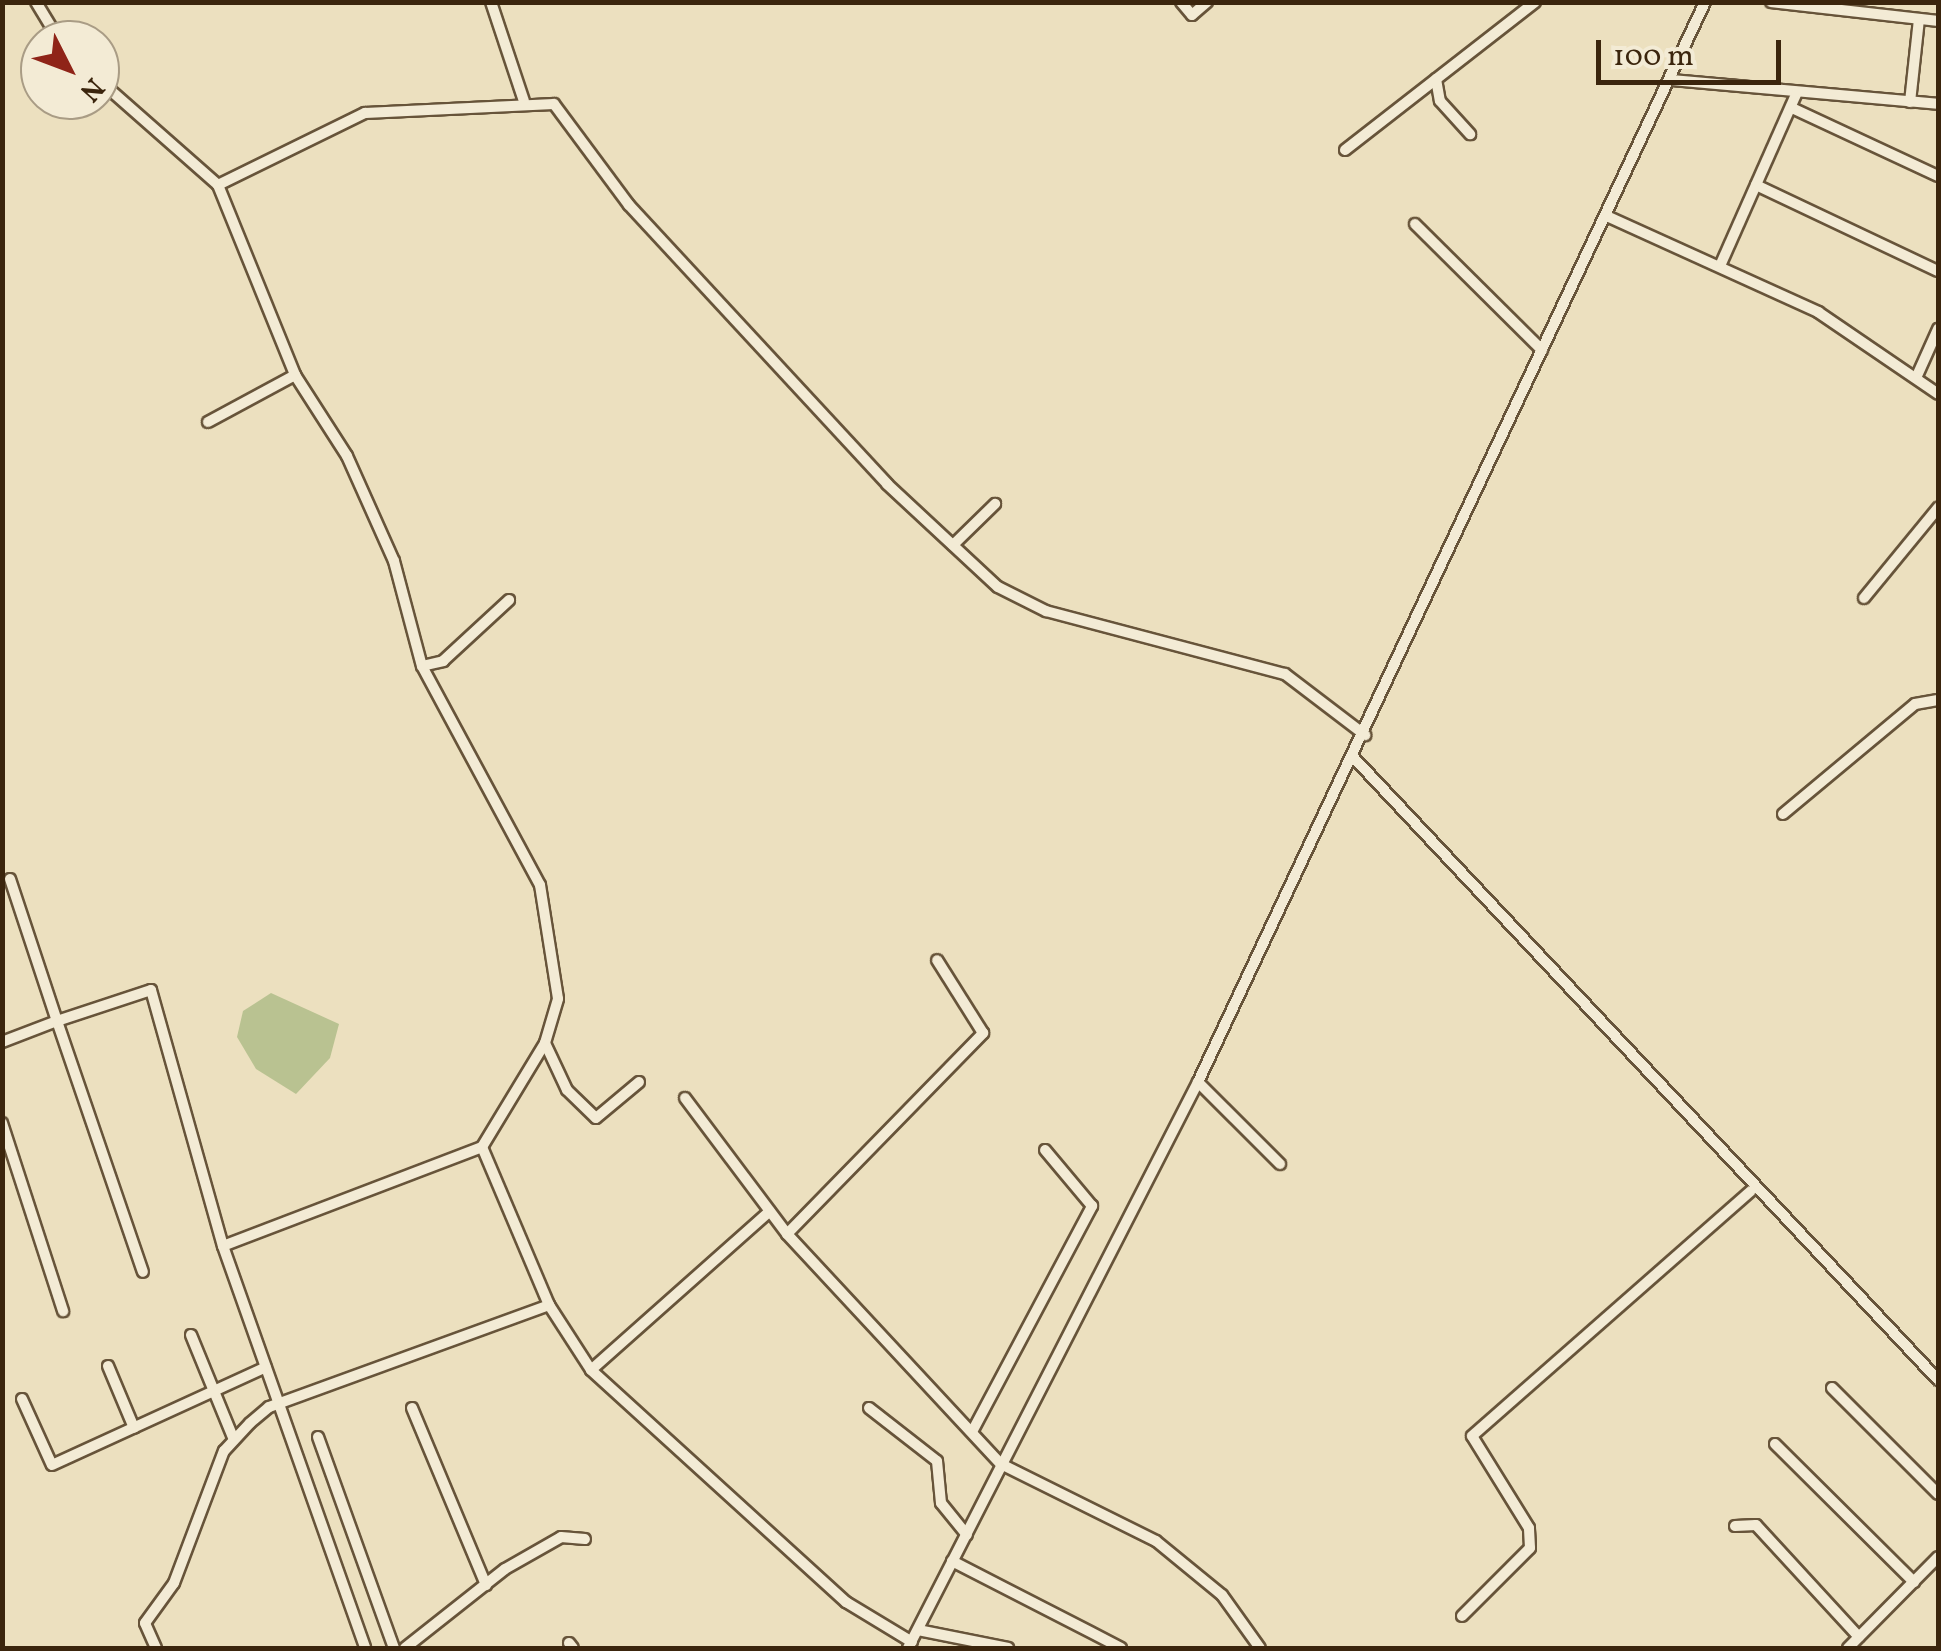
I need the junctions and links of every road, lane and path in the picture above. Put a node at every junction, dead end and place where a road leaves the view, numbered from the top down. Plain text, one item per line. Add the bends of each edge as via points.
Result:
1 (491, 2) edge
2 (1180, 2) edge
3 (1207, 2) edge
4 (1535, 2) edge
5 (1705, 2) edge
6 (1771, 2) edge
7 (1920, 19) junction
8 (1938, 21) edge
9 (1436, 79) junction
10 (1670, 80) junction
11 (1797, 92) junction
12 (120, 99) edge
13 (524, 101) junction
14 (1910, 102) junction
15 (1938, 104) edge
16 (1792, 108) junction
17 (1470, 134) dead end
18 (1346, 150) dead end
19 (1938, 176) edge
20 (218, 185) junction
21 (1756, 185) junction
22 (1609, 217) junction
23 (1415, 224) dead end
24 (1720, 266) junction
25 (1938, 271) edge
26 (1938, 329) edge
27 (1542, 350) junction
28 (296, 375) junction
29 (1916, 378) junction
30 (1938, 394) edge
31 (208, 422) dead end
32 (995, 504) dead end
33 (1938, 511) edge
34 (952, 545) junction
35 (1864, 598) dead end
36 (510, 600) dead end
37 (422, 666) junction
38 (1938, 700) edge
39 (1365, 735) junction
40 (1354, 758) junction
41 (1783, 814) dead end
42 (10, 880) dead end
43 (937, 960) dead end
44 (57, 1021) junction
45 (2, 1042) edge
46 (545, 1043) junction
47 (639, 1082) dead end
48 (1198, 1082) junction
49 (684, 1098) dead end
50 (2, 1123) edge
51 (482, 1147) junction
52 (1045, 1150) dead end
53 (1280, 1164) dead end
54 (1751, 1191) junction
55 (770, 1211) junction
56 (787, 1234) junction
57 (223, 1246) junction
58 (142, 1272) dead end
59 (549, 1305) junction
60 (63, 1311) dead end
61 (191, 1334) dead end
62 (108, 1366) dead end
63 (266, 1367) junction
64 (592, 1370) junction
65 (1938, 1380) edge
66 (1832, 1388) dead end
67 (216, 1390) junction
68 (22, 1399) dead end
69 (283, 1407) junction
70 (412, 1408) dead end
71 (870, 1408) dead end
72 (134, 1428) junction
73 (973, 1430) junction
74 (318, 1437) dead end
75 (234, 1440) junction
76 (1775, 1444) dead end
77 (1001, 1464) junction
78 (1938, 1494) edge
79 (1734, 1526) dead end
80 (967, 1535) junction
81 (585, 1539) dead end
82 (1938, 1557) edge
83 (952, 1561) junction
84 (1914, 1582) junction
85 (486, 1585) junction
86 (1462, 1616) dead end
87 (918, 1630) junction
88 (1859, 1637) junction
89 (910, 1645) edge
90 (156, 1648) edge
91 (365, 1648) edge
92 (394, 1648) edge
93 (404, 1648) edge
94 (1008, 1648) edge
95 (1121, 1648) edge
96 (1260, 1648) edge
97 (1848, 1648) edge

1 - 13 street
2 - 3 street via 1192,14
4 - 9 street
5 - 10 street
6 - 7 street
7 - 8 street
7 - 14 street
9 - 17 street via 1440,100
9 - 18 street
10 - 11 street
10 - 22 street
11 - 14 street
11 - 16 street
12 - 20 street
13 - 20 street via 364,113
13 - 34 street via 568,113 629,205
14 - 15 street
16 - 19 street
16 - 21 street
20 - 28 street
21 - 24 street
21 - 25 street
22 - 24 street
22 - 27 street
23 - 27 street
24 - 29 street via 1818,312
26 - 29 street
27 - 39 street
28 - 31 street
28 - 37 street via 346,456 394,561
29 - 30 street
32 - 34 street
33 - 35 street
34 - 39 street via 1020,602 1284,674
36 - 37 street via 443,661
37 - 46 street via 540,885 558,999
38 - 41 street via 1915,704
39 - 40 street
40 - 48 street
40 - 54 street
42 - 44 street
43 - 56 street via 983,1032
44 - 45 street
44 - 57 street via 150,990
44 - 58 street
46 - 47 street via 567,1090 596,1118
46 - 51 street
48 - 53 street
48 - 77 street
49 - 55 street
50 - 60 street
51 - 57 street
51 - 59 street
52 - 73 street via 1092,1206
54 - 65 street
54 - 86 street via 1472,1436 1529,1528 1530,1548
55 - 56 street
55 - 64 street
56 - 73 street
57 - 63 street
59 - 64 street
59 - 69 street
61 - 67 street
62 - 72 street
63 - 67 street
63 - 69 street
64 - 89 street via 846,1602
66 - 78 street
67 - 72 street
67 - 75 street
68 - 72 street via 52,1466
69 - 75 street via 268,1407
69 - 91 street
70 - 85 street
71 - 80 street via 937,1461 941,1503
73 - 77 street
74 - 92 street
75 - 90 street via 174,1583 145,1622
76 - 84 street
77 - 80 street
77 - 96 street via 1156,1541 1222,1595
79 - 88 street via 1756,1525
80 - 83 street
81 - 85 street via 561,1538
82 - 84 street
83 - 87 street
83 - 95 street
84 - 88 street
85 - 93 street
87 - 89 street
87 - 94 street
88 - 97 street

